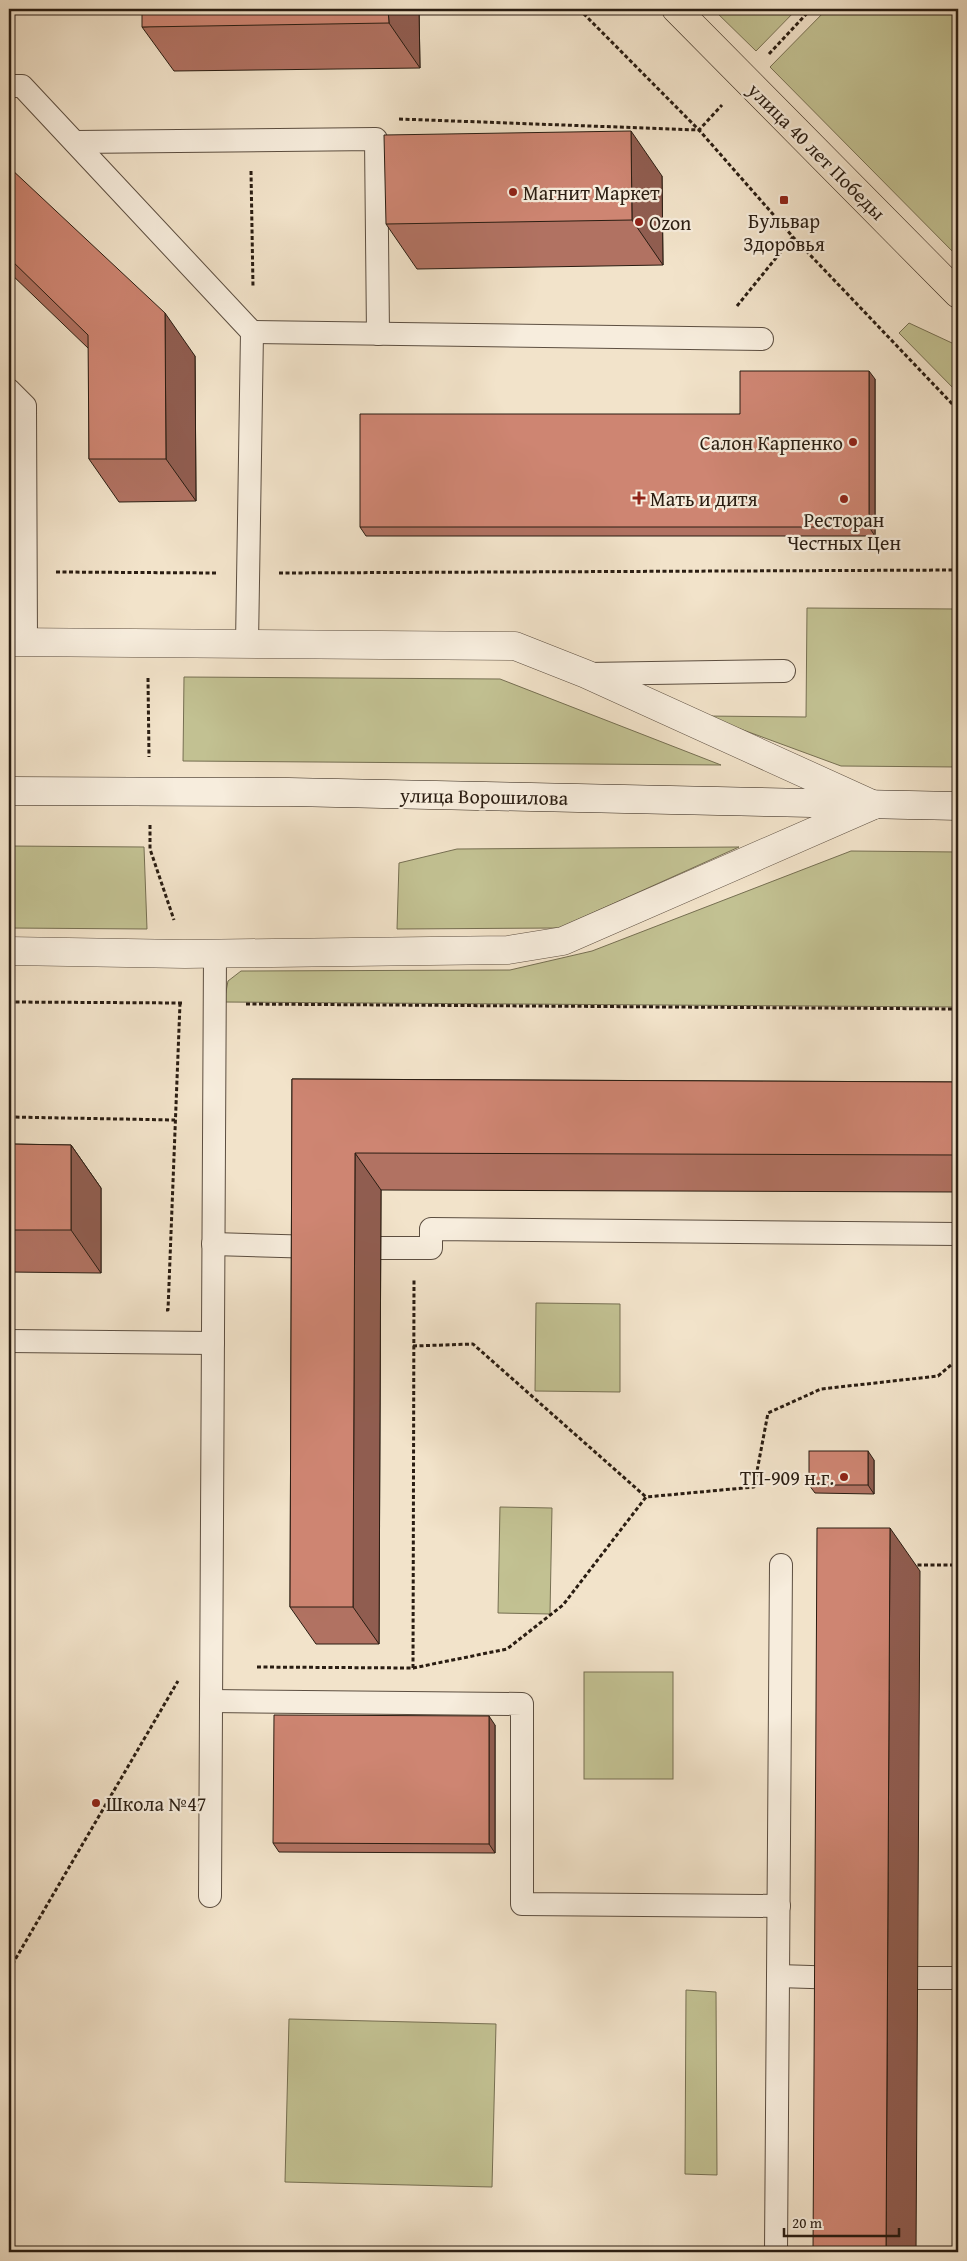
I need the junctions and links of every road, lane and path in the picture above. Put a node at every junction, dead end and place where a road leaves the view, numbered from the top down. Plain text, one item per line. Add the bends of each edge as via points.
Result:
1 (579, 9) edge
2 (676, 9) edge
3 (9, 86) edge
4 (251, 140) junction
5 (76, 142) junction
6 (253, 293) dead end
7 (958, 294) edge
8 (252, 332) junction
9 (378, 334) junction
10 (762, 339) dead end
11 (9, 390) edge
12 (958, 410) edge
13 (958, 570) edge
14 (26, 572) junction
15 (249, 573) junction
16 (17, 643) edge
17 (247, 644) junction
18 (784, 671) dead end
19 (586, 674) junction
20 (9, 792) edge
21 (874, 805) junction
22 (958, 806) edge
23 (9, 951) edge
24 (215, 954) junction
25 (9, 1002) edge
26 (180, 1003) junction
27 (215, 1003) junction
28 (248, 1004) junction
29 (958, 1009) edge
30 (248, 1013) dead end
31 (9, 1117) edge
32 (175, 1120) junction
33 (958, 1234) edge
34 (214, 1244) junction
35 (318, 1247) edge
36 (380, 1248) dead end
37 (415, 1248) junction
38 (158, 1310) dead end
39 (9, 1341) edge
40 (213, 1343) junction
41 (413, 1346) junction
42 (958, 1359) edge
43 (646, 1497) junction
44 (958, 1564) edge
45 (781, 1565) dead end
46 (902, 1565) dead end
47 (211, 1667) junction
48 (413, 1668) junction
49 (211, 1701) junction
50 (210, 1896) dead end
51 (779, 1906) junction
52 (9, 1970) edge
53 (778, 1976) junction
54 (844, 1978) edge
55 (918, 1978) dead end
56 (958, 1978) edge
57 (776, 2252) edge

1 - 12 path via 699,130 794,237
2 - 7 main road, улица 40 лет Победы
3 - 5 lane via 22,86
4 - 5 lane
4 - 6 path
4 - 9 lane via 376,139
5 - 8 lane
8 - 9 lane
8 - 15 lane
9 - 10 lane
11 - 14 lane via 25,406
13 - 15 path
14 - 15 path
14 - 16 lane
15 - 17 lane
16 - 17 street
17 - 19 street via 515,646
18 - 19 lane
19 - 21 street
20 - 21 street, улица Ворошилова via 288,792
21 - 22 street, улица Ворошилова
21 - 24 street via 563,941 508,950
23 - 24 street
24 - 27 lane
25 - 26 path
26 - 27 path
26 - 32 path
27 - 28 path
27 - 34 lane
28 - 29 path
28 - 30 path
31 - 32 path
32 - 38 path via 168,1310
33 - 37 lane via 431,1229 431,1248
34 - 35 lane
34 - 40 lane
36 - 37 lane
37 - 41 path
39 - 40 lane
40 - 47 lane
41 - 43 path via 473,1344
41 - 48 path
42 - 43 path via 938,1376 821,1389 768,1413 754,1487
43 - 48 path via 564,1605 507,1649
44 - 46 path
45 - 51 lane
47 - 48 path
47 - 49 lane
47 - 52 path via 186,1668
49 - 50 lane
49 - 51 lane via 522,1704 522,1904
51 - 53 lane
53 - 54 lane
53 - 57 lane
55 - 56 lane

